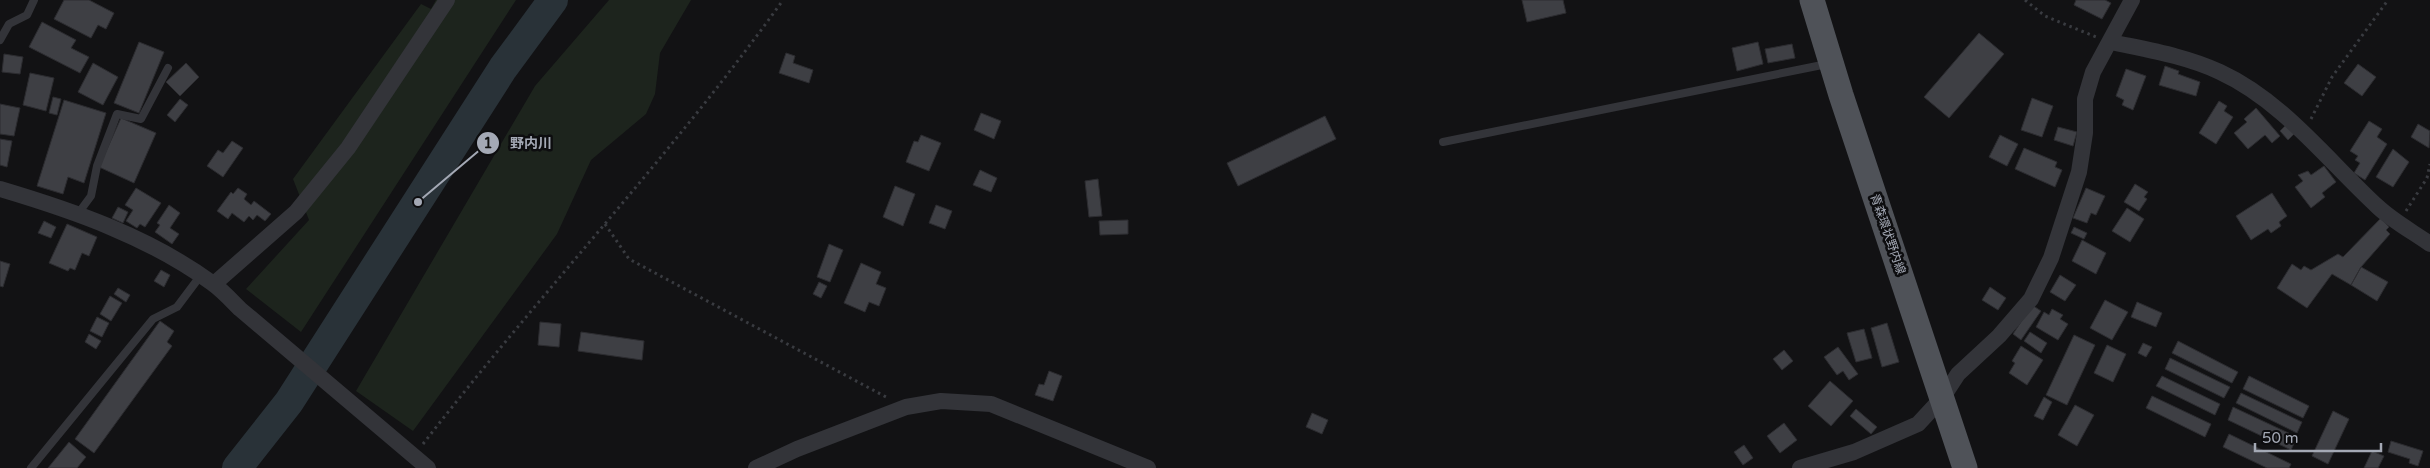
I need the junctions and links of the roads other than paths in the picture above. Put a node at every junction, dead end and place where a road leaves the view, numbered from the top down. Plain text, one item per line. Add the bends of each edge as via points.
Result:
1 (34, 0) edge
2 (447, 0) edge
3 (1812, 0) edge
4 (2132, 0) edge
5 (0, 40) edge
6 (2111, 42) junction
7 (1831, 63) junction
8 (168, 68) dead end
9 (1443, 142) dead end
10 (0, 189) edge
11 (78, 215) junction
12 (2430, 244) edge
13 (207, 280) junction
14 (1943, 396) junction
15 (32, 468) edge
16 (428, 468) edge
17 (756, 468) edge
18 (1148, 468) edge
19 (1800, 468) edge
20 (1965, 468) edge

1 - 5 lane via 27,14 9,24
2 - 13 street via 348,148 296,212 276,232
3 - 7 main road, 青森環状野内線
4 - 6 street
6 - 12 street via 2190,60 2222,73 2252,91 2302,132 2380,209
6 - 14 street via 2093,72 2085,99 2085,133 2079,172 2051,258 2031,299 1999,336 1958,374
7 - 9 lane
7 - 14 main road, 青森環状野内線
8 - 11 lane via 141,119 117,114 97,166 91,196
10 - 11 street
11 - 13 street via 125,232
13 - 15 lane via 177,307 152,319
13 - 16 street
14 - 19 street via 1918,424 1854,452
14 - 20 main road, 青森環状野内線
17 - 18 street via 797,448 906,407 942,401 991,404

